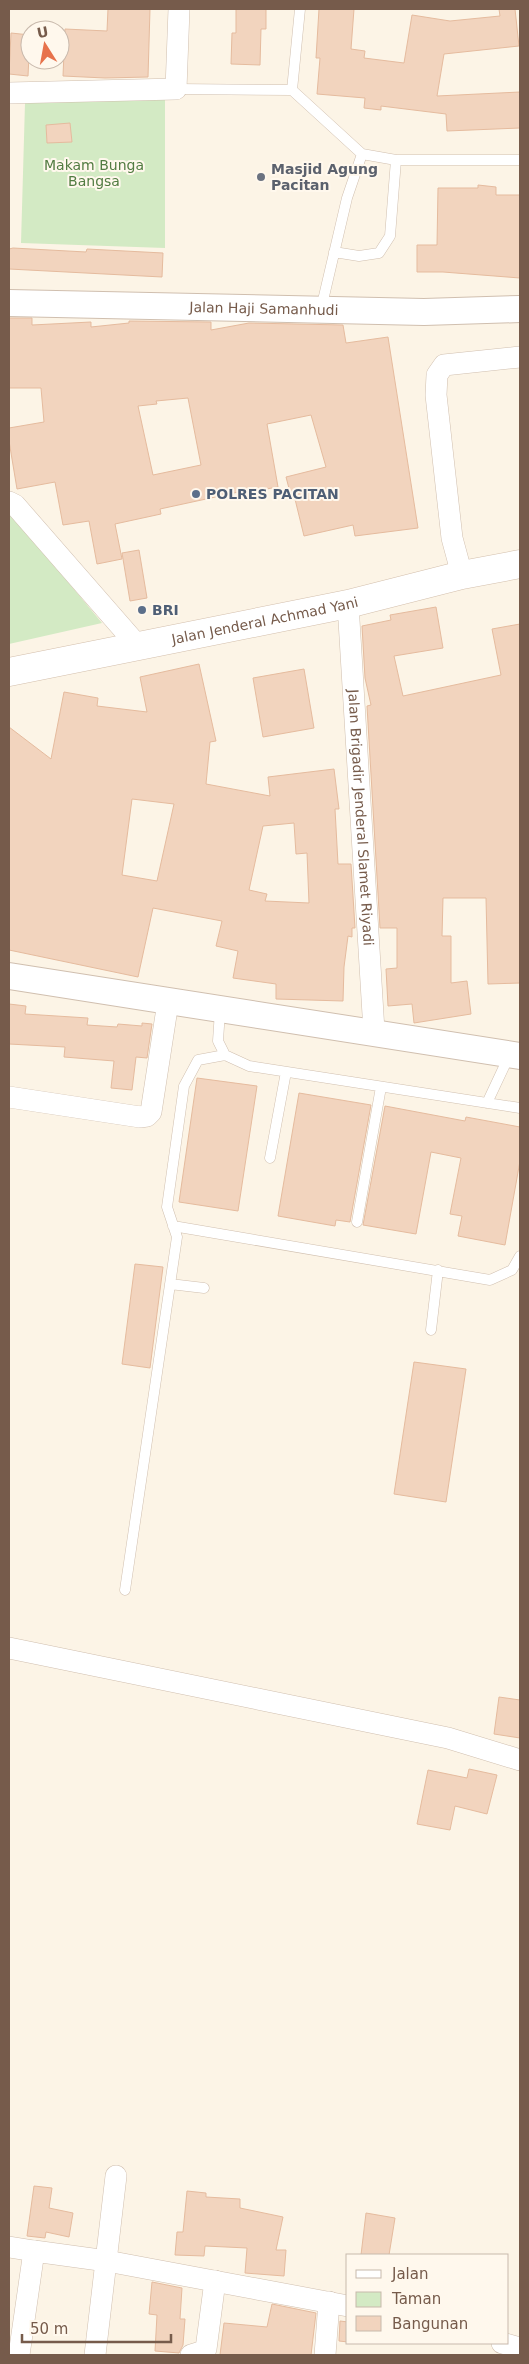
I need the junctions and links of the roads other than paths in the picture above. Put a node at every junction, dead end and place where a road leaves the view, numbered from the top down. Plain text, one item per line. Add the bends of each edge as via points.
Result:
1 (179, 9) edge
2 (300, 9) edge
3 (176, 88) junction
4 (292, 90) junction
5 (9, 93) edge
6 (362, 154) junction
7 (396, 160) junction
8 (520, 160) edge
9 (334, 252) junction
10 (9, 303) edge
11 (520, 309) edge
12 (321, 310) junction
13 (520, 357) edge
14 (9, 502) edge
15 (520, 564) edge
16 (462, 575) junction
17 (348, 604) junction
18 (138, 646) junction
19 (9, 672) edge
20 (9, 976) edge
21 (168, 1002) junction
22 (220, 1010) junction
23 (374, 1031) junction
24 (225, 1055) junction
25 (515, 1055) edge
26 (286, 1072) junction
27 (382, 1087) junction
28 (9, 1097) edge
29 (487, 1103) junction
30 (520, 1108) edge
31 (270, 1158) dead end
32 (357, 1222) dead end
33 (173, 1226) junction
34 (520, 1256) edge
35 (438, 1270) junction
36 (170, 1284) junction
37 (204, 1288) dead end
38 (431, 1330) dead end
39 (125, 1590) dead end
40 (9, 1648) edge
41 (520, 1760) edge
42 (116, 2176) dead end
43 (9, 2247) edge
44 (34, 2251) junction
45 (107, 2261) junction
46 (214, 2281) junction
47 (338, 2304) edge
48 (506, 2344) edge
49 (520, 2348) edge
50 (19, 2355) edge
51 (95, 2355) edge
52 (191, 2355) edge
53 (325, 2355) edge

1 - 3 street
2 - 4 lane
3 - 4 lane
3 - 5 street
4 - 6 lane
6 - 7 lane
6 - 9 lane
7 - 8 lane
7 - 9 lane via 390,236 379,253 359,256
9 - 12 lane
10 - 12 street, Jalan Haji Samanhudi
11 - 12 street, Jalan Haji Samanhudi via 424,312
13 - 16 street via 444,365 437,375 436,394 452,538
14 - 18 street
15 - 16 main road, Jalan Jenderal Achmad Yani
16 - 17 main road, Jalan Jenderal Achmad Yani
17 - 18 main road, Jalan Jenderal Achmad Yani
17 - 23 street, Jalan Brigadir Jenderal Slamet Riyadi
18 - 19 main road, Jalan Jenderal Achmad Yani
20 - 21 street
21 - 22 street
21 - 28 street via 148,1116
22 - 23 street
22 - 24 lane via 218,1041
23 - 25 street
24 - 26 lane via 249,1066
24 - 33 lane via 198,1060 184,1086 167,1207
25 - 29 lane
26 - 27 lane
26 - 31 lane
27 - 29 lane
27 - 32 lane
29 - 30 lane
33 - 35 lane
33 - 36 lane via 177,1237
34 - 35 lane via 512,1270 490,1280
35 - 38 lane
36 - 37 lane
36 - 39 lane
40 - 41 street via 448,1738
42 - 45 street
43 - 44 street
44 - 45 street
44 - 50 street
45 - 46 street
45 - 51 street
46 - 47 street
46 - 52 street via 206,2349
47 - 53 street
48 - 49 street

